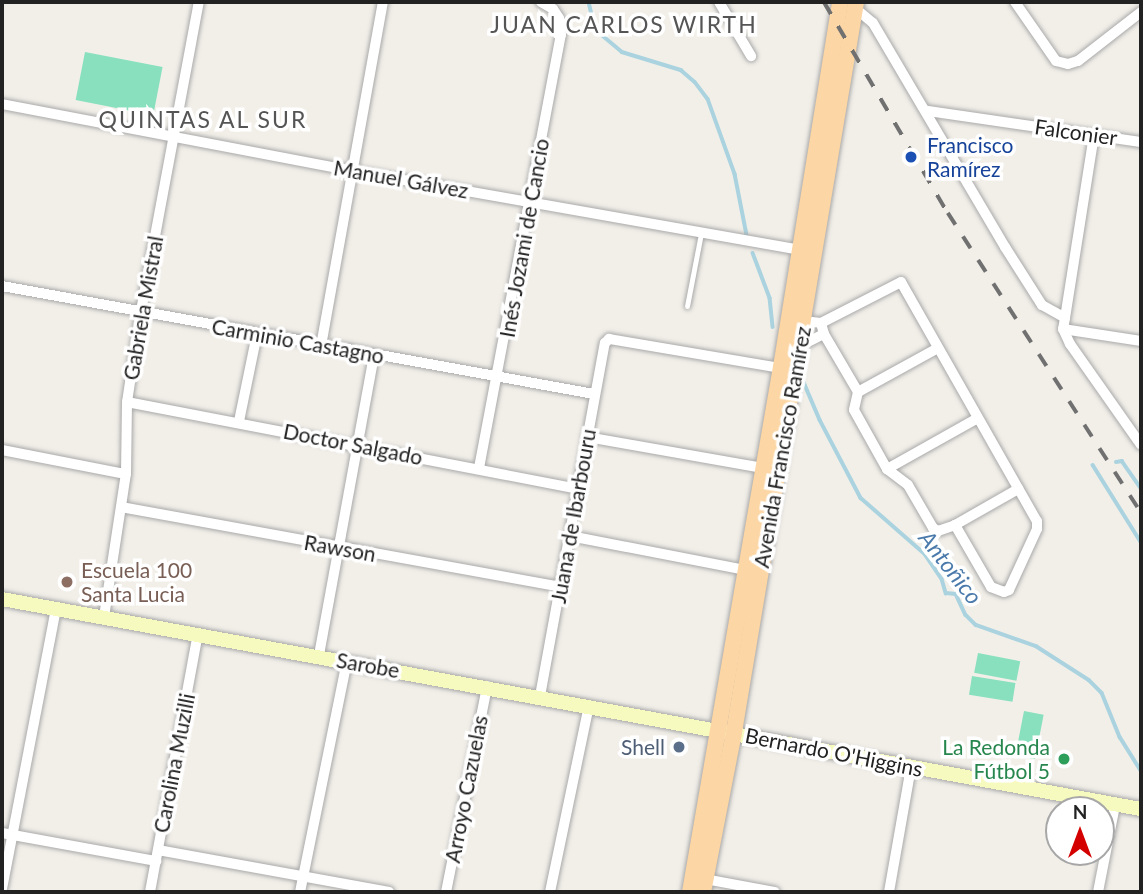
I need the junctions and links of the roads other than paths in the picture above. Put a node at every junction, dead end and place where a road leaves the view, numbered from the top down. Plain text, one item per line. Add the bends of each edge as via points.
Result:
1 (199, 2) edge
2 (383, 2) edge
3 (541, 2) edge
4 (719, 2) edge
5 (1015, 2) edge
6 (851, 4) edge
7 (1141, 12) edge
8 (751, 56) dead end
9 (2, 104) edge
10 (928, 111) junction
11 (1094, 135) junction
12 (174, 136) junction
13 (1141, 142) edge
14 (354, 171) junction
15 (530, 203) junction
16 (701, 233) junction
17 (800, 250) junction
18 (2, 286) edge
19 (687, 306) dead end
20 (141, 311) junction
21 (803, 321) junction
22 (1064, 324) junction
23 (822, 328) junction
24 (257, 334) junction
25 (1141, 341) edge
26 (321, 346) junction
27 (798, 347) junction
28 (938, 348) junction
29 (374, 355) junction
30 (781, 368) junction
31 (498, 378) junction
32 (858, 392) junction
33 (594, 394) junction
34 (127, 402) junction
35 (978, 418) junction
36 (239, 421) junction
37 (587, 437) junction
38 (357, 445) junction
39 (1141, 445) edge
40 (2, 450) edge
41 (479, 468) junction
42 (762, 468) junction
43 (887, 469) junction
44 (126, 474) junction
45 (578, 489) junction
46 (1018, 489) junction
47 (121, 506) junction
48 (955, 525) junction
49 (570, 536) junction
50 (338, 548) junction
51 (745, 570) junction
52 (561, 587) junction
53 (2, 599) edge
54 (55, 608) junction
55 (104, 617) junction
56 (198, 635) junction
57 (319, 655) junction
58 (347, 661) junction
59 (487, 686) junction
60 (540, 696) junction
61 (589, 705) junction
62 (727, 731) junction
63 (911, 767) junction
64 (1067, 796) edge
65 (1115, 805) edge
66 (1141, 809) edge
67 (7, 834) edge
68 (157, 856) junction
69 (1103, 866) edge
70 (303, 876) junction
71 (704, 886) edge
72 (2, 889) edge
73 (150, 892) edge
74 (300, 892) edge
75 (389, 892) edge
76 (446, 892) edge
77 (550, 892) edge
78 (690, 892) edge
79 (775, 892) edge
80 (889, 892) edge
81 (1098, 892) edge

1 - 12 street, Gabriela Mistral
2 - 14 street
3 - 15 street, Inés Jozami de Cancio via 553,9 561,34
4 - 8 street
5 - 7 street via 1056,61 1068,64
6 - 10 street via 873,23
6 - 17 main road, Avenida Francisco Ramírez
6 - 21 main road, Avenida Francisco Ramírez
9 - 12 street, Manuel Gálvez
10 - 11 street, Falconier
10 - 22 street via 1005,247 1042,304
11 - 13 street, Falconier
11 - 22 street
12 - 14 street, Manuel Gálvez
12 - 20 street, Gabriela Mistral
14 - 15 street, Manuel Gálvez
14 - 26 street
15 - 16 street, Manuel Gálvez
15 - 31 street, Inés Jozami de Cancio
16 - 17 street, Manuel Gálvez
16 - 19 lane
17 - 30 main road, Avenida Francisco Ramírez
18 - 20 street, Carminio Castagno
20 - 24 street, Carminio Castagno
20 - 34 street, Gabriela Mistral
21 - 23 street
21 - 27 main road, Avenida Francisco Ramírez
22 - 25 street
22 - 39 street via 1070,344
23 - 27 street
23 - 28 street via 901,282
23 - 32 street
24 - 26 street, Carminio Castagno
24 - 36 street
26 - 29 street, Carminio Castagno
27 - 62 main road, Avenida Francisco Ramírez
28 - 32 street
28 - 35 street
29 - 31 street, Carminio Castagno
29 - 38 street
30 - 33 street, Juana de Ibarbouru via 609,339
30 - 42 main road, Avenida Francisco Ramírez
31 - 33 street, Carminio Castagno
31 - 41 street, Inés Jozami de Cancio
32 - 43 street via 854,410
33 - 37 street, Juana de Ibarbouru
34 - 36 street, Doctor Salgado
34 - 44 street, Gabriela Mistral
35 - 43 street
35 - 46 street
36 - 38 street, Doctor Salgado
37 - 42 street
37 - 45 street, Juana de Ibarbouru
38 - 41 street, Doctor Salgado
38 - 50 street
40 - 44 street
41 - 45 street, Doctor Salgado
42 - 51 main road, Avenida Francisco Ramírez
43 - 48 street via 908,485 933,528 938,531
44 - 47 street, Gabriela Mistral
45 - 49 street, Juana de Ibarbouru
46 - 48 street
46 - 48 street via 1037,526 1009,590 991,587
47 - 50 street, Rawson
47 - 55 street, Gabriela Mistral
49 - 51 street
49 - 52 street, Juana de Ibarbouru
50 - 52 street, Rawson
50 - 57 street
51 - 62 main road, Avenida Francisco Ramírez
52 - 60 street, Juana de Ibarbouru
53 - 54 street, Sarobe
54 - 55 street, Sarobe
54 - 67 street
55 - 56 street, Sarobe
56 - 57 street, Sarobe
56 - 68 street, Carolina Muzilli
57 - 58 street, Sarobe
58 - 59 street, Sarobe
58 - 70 street
59 - 60 street, Sarobe
59 - 76 street, Arroyo Cazuelas
60 - 61 street, Sarobe
61 - 62 street, Sarobe
61 - 77 street
62 - 63 street, Bernardo O'Higgins
62 - 71 main road, Avenida Francisco Ramírez
62 - 78 main road, Avenida Francisco Ramírez
63 - 64 street, Bernardo O'Higgins
63 - 80 street
65 - 66 street, Bernardo O'Higgins
67 - 68 street
67 - 72 street
68 - 70 street
68 - 73 street, Carolina Muzilli
69 - 81 street
70 - 74 street
70 - 75 street
71 - 79 street

